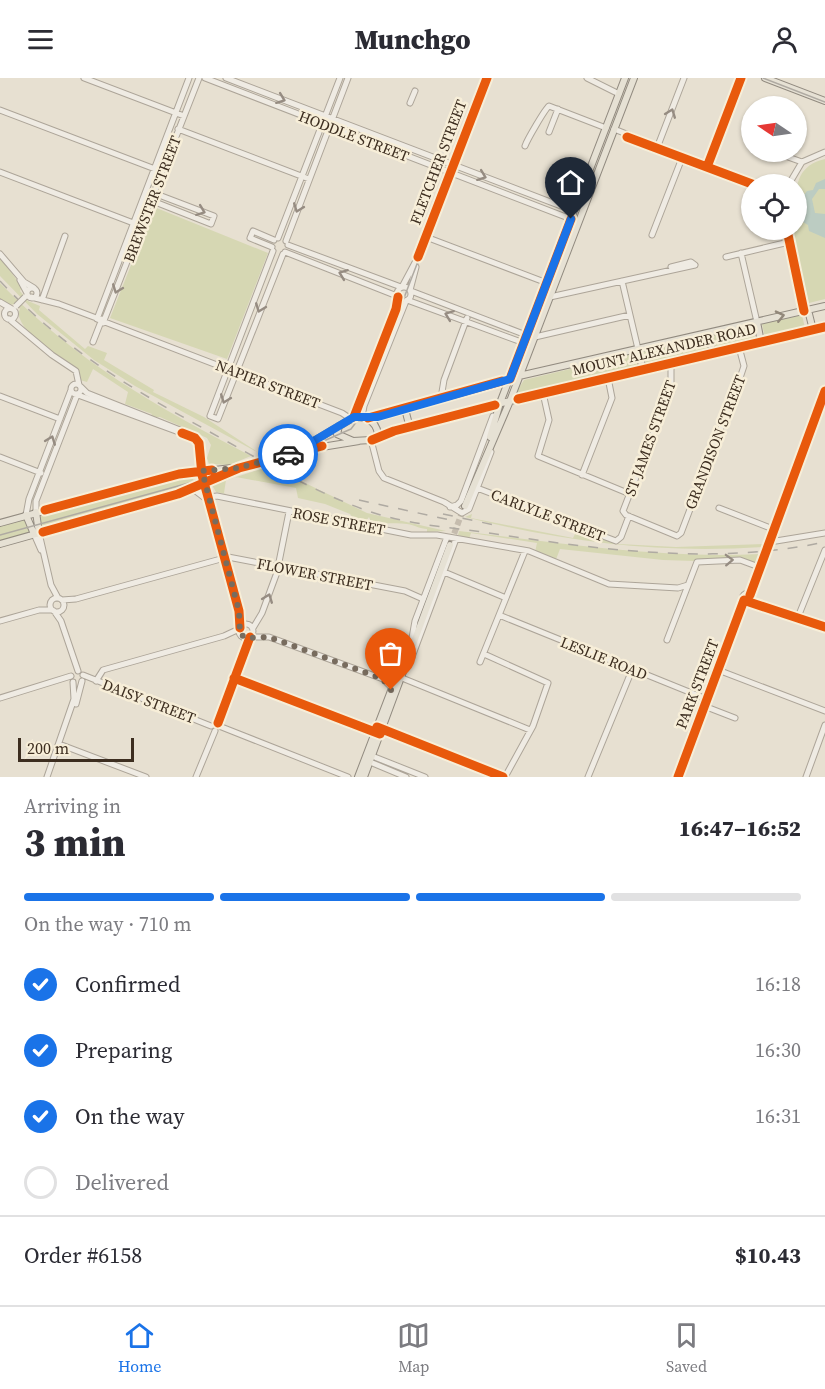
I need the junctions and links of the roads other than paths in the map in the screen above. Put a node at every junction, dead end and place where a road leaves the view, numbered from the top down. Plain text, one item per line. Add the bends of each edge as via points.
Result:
1 (84, 78) edge
2 (104, 78) edge
3 (189, 78) edge
4 (199, 78) edge
5 (205, 78) edge
6 (226, 78) edge
7 (340, 78) edge
8 (348, 78) edge
9 (487, 78) edge
10 (587, 78) edge
11 (625, 78) edge
12 (634, 78) edge
13 (684, 78) edge
14 (741, 78) edge
15 (765, 78) edge
16 (101, 85) junction
17 (415, 91) dead end
18 (620, 91) junction
19 (628, 94) junction
20 (546, 99) dead end
21 (825, 101) edge
22 (410, 103) dead end
23 (549, 106) junction
24 (558, 109) junction
25 (0, 110) edge
26 (176, 113) junction
27 (184, 116) junction
28 (325, 116) junction
29 (332, 119) junction
30 (322, 124) junction
31 (171, 126) junction
32 (329, 126) junction
33 (606, 128) junction
34 (179, 130) junction
35 (614, 131) junction
36 (549, 132) dead end
37 (525, 146) dead end
38 (657, 148) junction
39 (825, 152) edge
40 (682, 158) junction
41 (807, 160) edge
42 (802, 162) edge
43 (454, 165) junction
44 (707, 167) junction
45 (154, 169) junction
46 (0, 172) edge
47 (162, 172) junction
48 (451, 173) junction
49 (795, 174) edge
50 (302, 176) junction
51 (309, 179) junction
52 (741, 180) edge
53 (147, 190) junction
54 (154, 193) junction
55 (144, 198) junction
56 (152, 201) junction
57 (574, 211) junction
58 (571, 219) junction
59 (579, 221) junction
60 (134, 224) junction
61 (141, 227) junction
62 (652, 235) dead end
63 (65, 236) dead end
64 (426, 237) junction
65 (276, 239) junction
66 (789, 242) joint
67 (287, 243) junction
68 (272, 249) junction
69 (284, 253) junction
70 (741, 253) junction
71 (0, 254) edge
72 (418, 257) junction
73 (726, 257) dead end
74 (11, 266) junction
75 (664, 271) junction
76 (622, 281) junction
77 (547, 283) junction
78 (554, 286) junction
79 (401, 287) junction
80 (34, 289) junction
81 (411, 291) junction
82 (542, 294) junction
83 (28, 296) junction
84 (43, 296) junction
85 (398, 297) junction
86 (550, 297) junction
87 (406, 300) junction
88 (0, 302) edge
89 (825, 306) edge
90 (0, 308) edge
91 (15, 310) junction
92 (806, 311) junction
93 (469, 314) junction
94 (630, 315) junction
95 (7, 317) junction
96 (101, 320) junction
97 (466, 321) junction
98 (757, 322) junction
99 (825, 327) edge
100 (811, 330) junction
101 (24, 332) junction
102 (708, 333) junction
103 (526, 335) junction
104 (535, 337) junction
105 (93, 342) dead end
106 (761, 342) junction
107 (527, 345) junction
108 (739, 347) junction
109 (638, 349) junction
110 (713, 353) junction
111 (671, 363) junction
112 (71, 368) junction
113 (228, 369) junction
114 (643, 370) junction
115 (236, 371) junction
116 (519, 376) junction
117 (608, 378) junction
118 (510, 379) junction
119 (80, 386) junction
120 (71, 389) junction
121 (825, 391) edge
122 (543, 393) junction
123 (77, 395) junction
124 (0, 396) edge
125 (94, 399) junction
126 (441, 399) junction
127 (510, 401) junction
128 (500, 403) junction
129 (405, 409) junction
130 (818, 411) junction
131 (825, 414) edge
132 (352, 418) junction
133 (365, 418) junction
134 (59, 419) junction
135 (66, 422) junction
136 (339, 426) junction
137 (499, 426) junction
138 (410, 428) junction
139 (372, 440) junction
140 (359, 441) junction
141 (297, 451) junction
142 (0, 458) edge
143 (482, 463) junction
144 (239, 468) junction
145 (202, 471) junction
146 (43, 474) junction
147 (582, 475) junction
148 (205, 484) junction
149 (477, 488) junction
150 (193, 489) junction
151 (630, 494) junction
152 (209, 500) junction
153 (450, 507) junction
154 (465, 507) tunnel mouth
155 (719, 508) dead end
156 (36, 512) junction
157 (288, 512) junction
158 (626, 514) junction
159 (26, 515) junction
160 (0, 523) edge
161 (773, 529) junction
162 (825, 533) edge
163 (36, 534) junction
164 (452, 538) junction
165 (769, 540) junction
166 (618, 541) joint
167 (0, 544) edge
168 (450, 545) tunnel mouth
169 (525, 550) junction
170 (825, 550) edge
171 (225, 558) junction
172 (758, 566) junction
173 (279, 567) junction
174 (444, 572) junction
175 (51, 585) junction
176 (688, 585) junction
177 (678, 588) junction
178 (405, 591) junction
179 (426, 592) junction
180 (60, 598) junction
181 (506, 598) junction
182 (683, 598) junction
183 (748, 598) junction
184 (76, 599) junction
185 (423, 599) junction
186 (51, 601) junction
187 (63, 608) junction
188 (39, 610) junction
189 (53, 611) junction
190 (239, 611) junction
191 (499, 615) junction
192 (798, 617) junction
193 (0, 621) edge
194 (61, 621) junction
195 (251, 627) junction
196 (418, 627) junction
197 (825, 627) edge
198 (240, 628) junction
199 (224, 636) junction
200 (247, 637) junction
201 (269, 637) junction
202 (412, 638) junction
203 (667, 639) dead end
204 (484, 654) junction
205 (407, 662) junction
206 (480, 662) dead end
207 (632, 670) junction
208 (719, 670) junction
209 (77, 677) junction
210 (234, 678) junction
211 (399, 678) junction
212 (383, 679) junction
213 (96, 681) junction
214 (392, 688) junction
215 (0, 698) edge
216 (708, 700) junction
217 (706, 707) junction
218 (825, 711) edge
219 (735, 718) dead end
220 (825, 725) edge
221 (215, 726) junction
222 (66, 727) junction
223 (379, 730) junction
224 (530, 730) junction
225 (59, 744) junction
226 (371, 759) junction
227 (47, 777) edge
228 (146, 777) edge
229 (196, 777) edge
230 (348, 777) edge
231 (358, 777) edge
232 (364, 777) edge
233 (406, 777) edge
234 (425, 777) edge
235 (504, 777) edge
236 (588, 777) edge
237 (679, 777) edge
238 (806, 777) edge

1 - 16 street
2 - 16 street
3 - 26 street, BREWSTER STREET
4 - 27 street, BREWSTER STREET
5 - 30 street, HODDLE STREET
6 -> 28 street, HODDLE STREET
7 - 28 street
8 - 29 street
9 - 43 street, FLETCHER STREET
10 - 18 street
11 - 18 main road
12 - 19 main road
38 -> 13 street
14 - 44 street
15 - 21 main road
16 - 26 street
17 - 22 street
18 - 19 main road
18 - 33 main road
19 - 35 main road
20 - 23 street
23 - 24 street
23 - 37 street
24 - 33 street
24 - 36 street
25 - 45 street
26 - 27 street
26 - 31 street, BREWSTER STREET
27 - 34 street, BREWSTER STREET
28 - 29 street, HODDLE STREET
28 - 30 street
29 - 32 street
29 - 43 street, HODDLE STREET
30 - 32 street, HODDLE STREET
30 - 50 street
31 - 34 street
31 - 45 street, BREWSTER STREET
32 - 48 street, HODDLE STREET
32 - 51 street
33 - 35 main road
33 - 57 main road
34 - 47 street, BREWSTER STREET
34 - 50 street
35 - 38 street
35 - 59 main road
38 - 40 street
39 - 41 street
40 - 44 street
40 - 62 street
42 - 49 street
43 - 48 street, FLETCHER STREET
43 -> 57 street, HODDLE STREET
44 - 52 street
45 - 47 street
45 - 53 street, BREWSTER STREET
46 - 60 street
47 - 54 street, BREWSTER STREET
48 - 58 street, HODDLE STREET
48 - 64 street, FLETCHER STREET
50 - 51 street
50 - 65 street
51 -> 67 street
53 - 54 street
53 - 55 street, BREWSTER STREET
54 - 56 street, BREWSTER STREET
54 -> 56 street via 214,216 211,224
55 - 56 street
55 - 60 street, BREWSTER STREET
56 - 61 street, BREWSTER STREET
57 - 58 main road
57 - 59 main road
58 - 59 main road
58 - 77 main road
59 - 78 main road
60 - 61 street
60 - 96 street, BREWSTER STREET
61 -> 96 street, BREWSTER STREET
63 - 84 street
64 - 72 street, FLETCHER STREET
64 - 77 street
65 - 67 street
65 - 68 street
65 - 68 street via 253,231 250,238
66 - 70 street
66 - 92 street
67 - 69 street
67 - 79 street
68 - 69 street
68 - 113 street
85 -> 69 street
69 -> 115 street
70 - 73 street
70 - 98 street
71 - 74 street
72 - 79 street, FLETCHER STREET
72 - 81 street, FLETCHER STREET
74 - 80 street, NAPIER STREET
74 - 83 street
75 - 75 street via 685,264 695,264 693,266
75 - 76 street
76 - 86 street
76 - 94 street
77 - 78 main road
77 - 82 main road
78 - 86 main road
79 - 81 street
79 - 85 street, FLETCHER STREET
80 - 83 street via 29,289
80 - 84 street, NAPIER STREET
81 - 87 street, FLETCHER STREET
81 - 93 street
82 - 86 main road
82 - 103 main road
83 - 84 street, NAPIER STREET
83 - 91 street, bridge
84 - 96 street, NAPIER STREET
85 - 87 street
85 - 132 street
86 - 104 main road
97 -> 87 street
87 - 133 street via 363,406
88 - 91 street
89 - 92 main road, MOUNT ALEXANDER ROAD
90 - 95 street
91 - 95 street
91 - 95 street via 6,310
91 - 101 street
98 -> 92 main road, MOUNT ALEXANDER ROAD
92 - 100 main road
93 - 97 street
93 - 103 street
94 - 104 street
94 - 109 street
95 - 101 street
96 - 105 street, BREWSTER STREET
96 - 113 street, NAPIER STREET
97 - 107 street
97 - 126 street
98 - 102 main road, MOUNT ALEXANDER ROAD
98 - 106 main road
99 - 100 main road, MOUNT ALEXANDER ROAD
100 - 106 main road, MOUNT ALEXANDER ROAD
101 - 112 street
102 - 109 main road, MOUNT ALEXANDER ROAD
102 - 110 main road
103 - 104 main road
103 - 107 main road
104 - 107 main road
106 - 108 main road, MOUNT ALEXANDER ROAD
107 - 116 main road
107 - 118 main road
108 - 110 main road, MOUNT ALEXANDER ROAD
108 - 158 street, GRANDISON STREET via 743,369 679,536
109 - 114 main road
109 - 116 main road, MOUNT ALEXANDER ROAD
110 - 111 main road, MOUNT ALEXANDER ROAD
111 - 114 main road, MOUNT ALEXANDER ROAD
111 - 151 street, ST JAMES STREET via 671,387
112 - 119 street via 77,373
112 - 120 street via 75,376
113 - 115 street, NAPIER STREET
115 -> 113 street via 218,419 210,416
114 - 117 main road, MOUNT ALEXANDER ROAD
115 - 132 street, NAPIER STREET
116 - 118 main road, MOUNT ALEXANDER ROAD
116 - 127 main road
117 - 122 main road, MOUNT ALEXANDER ROAD
117 - 147 street via 612,398
118 - 126 main road, MOUNT ALEXANDER ROAD
118 - 128 main road
119 - 120 street
119 - 123 street
119 - 125 street
120 - 123 street
120 - 134 street
121 - 130 street, PARK STREET
122 - 127 main road, MOUNT ALEXANDER ROAD
122 - 147 street via 549,420 537,452 540,458
123 - 125 street
123 - 135 street
124 - 134 street
125 - 145 street via 180,430 199,441
126 - 129 main road, MOUNT ALEXANDER ROAD
127 - 128 main road, MOUNT ALEXANDER ROAD
127 - 137 main road
128 - 138 main road, MOUNT ALEXANDER ROAD
128 - 143 main road
128 - 153 street via 462,498
129 - 133 main road, MOUNT ALEXANDER ROAD
129 - 138 main road
130 - 131 street
130 - 161 street, PARK STREET
132 - 133 main road, MOUNT ALEXANDER ROAD
132 - 136 main road
133 - 139 main road via 378,430
134 - 135 street
146 -> 134 street
135 - 146 street
136 - 140 main road via 338,436
136 - 141 main road
137 - 143 main road
137 - 149 street
138 - 139 main road, MOUNT ALEXANDER ROAD
139 - 140 main road, MOUNT ALEXANDER ROAD
139 - 153 street via 384,478
140 - 141 main road
141 - 144 main road
142 - 146 street
143 - 154 main road
144 - 145 main road
144 - 148 main road
145 - 148 main road
145 - 156 main road via 157,479
146 - 156 street
146 - 159 street via 26,507
147 - 151 street
148 - 150 main road
148 - 152 street
149 - 153 street via 466,512
149 - 166 street, CARLYLE STREET
150 - 152 street
150 - 163 main road
151 - 158 street, ST JAMES STREET
152 - 157 street, ROSE STREET
152 - 171 street
155 - 161 street
156 - 159 main road
156 - 163 main road
157 - 164 street, ROSE STREET via 411,535
157 - 173 street
158 - 166 street, ST JAMES STREET
159 - 160 main road
159 - 163 main road
161 - 165 street, PARK STREET
162 - 165 street
163 - 167 main road
163 - 175 street
164 - 169 street, ROSE STREET
164 - 174 street
164 - 179 street
165 - 172 street, PARK STREET
168 - 196 main road
169 - 177 street, ROSE STREET via 609,584
169 - 181 street
170 - 192 street
171 - 173 street, FLOWER STREET
171 - 184 street
171 - 190 street
176 -> 172 street via 697,562 740,560
172 - 183 street, PARK STREET
173 - 178 street, FLOWER STREET
195 -> 173 street via 262,613
174 - 181 street
174 - 205 street
175 - 180 street
175 - 186 street
176 - 177 street
176 - 182 street
177 - 182 street
178 - 179 street, FLOWER STREET
178 - 185 street, FLOWER STREET
179 - 185 street
180 - 184 street
180 - 186 street
180 - 187 street
181 - 191 street
182 - 203 street
183 - 192 street
183 - 208 street, PARK STREET
184 - 187 street
185 - 202 street
186 - 188 street
186 - 189 street
187 - 189 street
187 - 194 street
188 - 189 street
188 - 193 street
189 - 194 street
190 - 195 street
190 - 198 street
191 - 204 street
191 - 207 street, LESLIE ROAD
192 - 197 street
194 - 209 street
195 - 198 street
195 - 200 street
195 - 201 street
196 - 202 main road
196 - 205 main road
198 - 199 street
198 - 200 street
199 - 200 street
199 - 213 street via 105,669
200 - 201 street
200 - 210 street
201 - 212 street
202 - 211 main road
204 - 206 street
204 - 224 street via 548,683
205 - 211 main road
207 - 216 street, LESLIE ROAD
207 - 236 street
208 - 216 street, PARK STREET
208 - 218 street
209 - 213 street, DAISY STREET
209 - 215 street
209 - 222 street
209 - 222 street via 83,686
210 - 221 street
210 - 223 street
211 - 212 street
211 - 214 main road
211 - 223 main road
211 - 224 street
212 - 214 street
213 - 221 street, DAISY STREET
214 - 223 main road
216 - 217 street, PARK STREET
217 - 219 street
217 - 237 street, PARK STREET
220 - 238 street
221 - 229 street
221 - 230 street, DAISY STREET
222 - 225 street
223 - 226 main road
223 - 231 main road
223 - 235 street
224 - 235 street
225 - 227 street
225 - 228 street
226 - 232 main road
226 - 233 street
226 - 234 street

